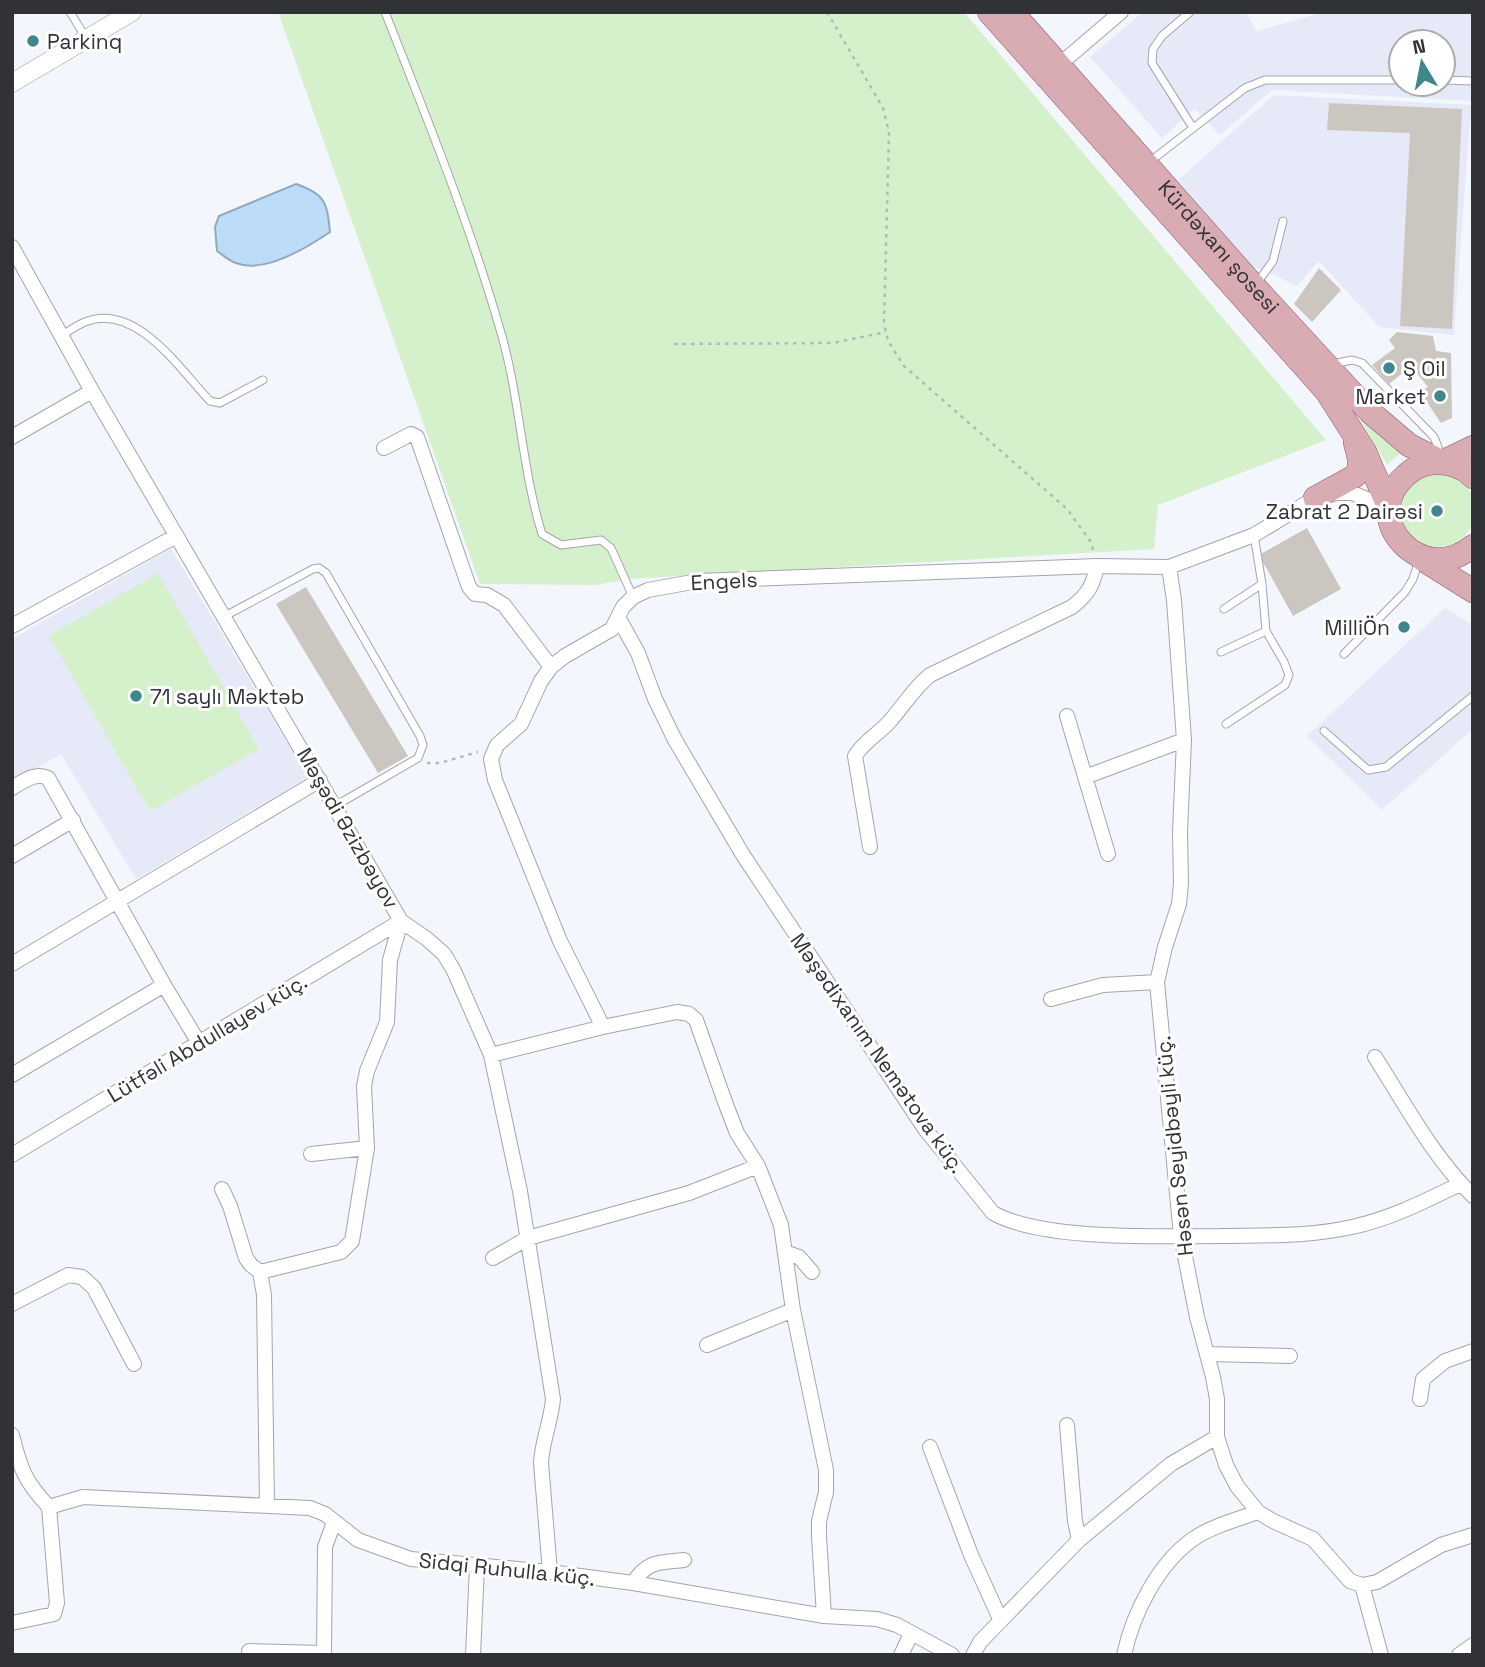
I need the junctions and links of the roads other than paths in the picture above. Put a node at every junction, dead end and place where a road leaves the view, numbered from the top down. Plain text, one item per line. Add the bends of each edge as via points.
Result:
1 (70, 12) edge
2 (132, 12) edge
3 (385, 12) edge
4 (989, 12) edge
5 (1012, 12) edge
6 (1121, 12) edge
7 (1190, 12) edge
8 (86, 39) junction
9 (1059, 65) junction
10 (1387, 80) edge
11 (12, 83) edge
12 (1193, 128) junction
13 (1148, 164) junction
14 (1283, 221) dead end
15 (12, 247) edge
16 (17, 265) edge
17 (1254, 286) junction
18 (61, 336) junction
19 (263, 380) dead end
20 (92, 391) junction
21 (1352, 429) junction
22 (12, 437) edge
23 (1473, 447) edge
24 (383, 448) dead end
25 (1442, 462) junction
26 (1473, 477) edge
27 (1315, 498) junction
28 (1389, 508) junction
29 (1254, 535) junction
30 (176, 536) junction
31 (1473, 546) edge
32 (1420, 557) junction
33 (1097, 566) junction
34 (1169, 567) junction
35 (1262, 584) junction
36 (1473, 591) edge
37 (633, 597) junction
38 (1224, 609) dead end
39 (225, 616) junction
40 (618, 617) junction
41 (12, 626) edge
42 (1266, 631) junction
43 (1221, 652) dead end
44 (1344, 654) dead end
45 (551, 667) junction
46 (1473, 695) edge
47 (1067, 716) dead end
48 (1226, 724) dead end
49 (1324, 731) dead end
50 (1184, 740) junction
51 (1085, 777) junction
52 (320, 780) junction
53 (12, 788) edge
54 (335, 806) junction
55 (73, 820) junction
56 (870, 847) dead end
57 (1108, 854) dead end
58 (12, 856) edge
59 (118, 900) junction
60 (401, 921) junction
61 (12, 964) edge
62 (1157, 982) junction
63 (164, 985) junction
64 (1051, 999) dead end
65 (603, 1027) junction
66 (199, 1043) junction
67 (491, 1055) junction
68 (1375, 1057) dead end
69 (12, 1074) edge
70 (367, 1148) junction
71 (12, 1154) edge
72 (311, 1154) dead end
73 (758, 1166) junction
74 (1460, 1184) junction
75 (222, 1189) dead end
76 (1473, 1196) edge
77 (1181, 1236) junction
78 (528, 1238) junction
79 (785, 1252) junction
80 (494, 1258) dead end
81 (260, 1272) junction
82 (812, 1272) dead end
83 (12, 1304) edge
84 (793, 1310) junction
85 (707, 1345) dead end
86 (1473, 1351) edge
87 (1207, 1354) junction
88 (1290, 1356) dead end
89 (134, 1364) dead end
90 (1420, 1399) dead end
91 (1067, 1425) dead end
92 (12, 1435) edge
93 (1217, 1437) junction
94 (930, 1447) dead end
95 (267, 1506) junction
96 (48, 1507) junction
97 (1258, 1512) junction
98 (334, 1522) junction
99 (1473, 1535) edge
100 (1079, 1540) junction
101 (684, 1560) dead end
102 (477, 1566) junction
103 (550, 1572) junction
104 (633, 1583) junction
105 (1362, 1585) junction
106 (824, 1616) junction
107 (1002, 1621) junction
108 (12, 1623) edge
109 (911, 1634) junction
110 (1473, 1645) edge
111 (249, 1651) dead end
112 (324, 1654) edge
113 (473, 1655) edge
114 (901, 1655) edge
115 (952, 1655) edge
116 (973, 1655) edge
117 (1124, 1655) edge
118 (1381, 1655) edge
119 (1459, 1655) edge

1 - 8 lane
2 - 8 street
3 - 37 lane via 445,163 500,328 542,534 561,545 601,540 611,548
4 - 21 main road via 1327,392
5 - 9 main road, Kürdəxanı şosesi
6 - 9 street
7 - 12 lane via 1162,36 1153,49 1152,63
8 - 11 street
9 - 13 main road, Kürdəxanı şosesi
10 - 12 lane via 1265,80 1245,88
12 - 13 lane
13 - 17 main road, Kürdəxanı şosesi
14 - 17 lane via 1273,261
15 - 16 street, Məşədi Əzizbəyov
16 - 18 street, Məşədi Əzizbəyov
17 - 25 main road, Kürdəxanı şosesi via 1369,411 1409,445
18 - 19 lane via 86,321 108,319 134,326 153,338 210,401 220,403
18 - 20 street, Məşədi Əzizbəyov
20 - 22 street
20 - 30 street, Məşədi Əzizbəyov
21 - 27 main road via 1359,470 1355,477
21 - 28 main road
23 - 25 main road
24 - 45 street via 411,434 417,437 469,587 504,605
25 - 26 main road, Kürdəxanı şosesi
25 - 28 main road via 1412,469 1397,486
27 - 28 street via 1352,493
27 - 29 street, Engels
28 - 32 main road via 1396,537
29 - 34 street, Engels
29 - 35 lane
30 - 39 street, Məşədi Əzizbəyov
30 - 41 street
31 - 32 main road via 1450,559
32 - 36 main road
32 - 44 lane via 1405,592
33 - 34 street, Engels
33 - 37 street, Engels via 698,581
33 - 56 street via 1088,594 1072,607 930,675 859,749 855,756
34 - 50 street, Həsən Seyidbəyli küç.
35 - 38 lane
35 - 42 lane
37 - 40 street
39 - 52 street, Məşədi Əzizbəyov
39 - 54 lane via 313,569 326,573 423,745 418,758
40 - 45 street via 612,629
40 - 77 street, Məşədixanım Nemətova küç. via 676,740 743,855 925,1129 993,1213 1041,1228
42 - 43 lane
42 - 48 lane via 1289,675 1285,685
45 - 65 street via 521,724 497,745 491,767 560,941
46 - 49 lane via 1387,767 1376,771 1368,771
47 - 51 street
50 - 51 street
50 - 62 street, Həsən Seyidbəyli küç. via 1179,904
51 - 57 street
52 - 54 street, Məşədi Əzizbəyov
52 - 59 street
53 - 55 street via 33,776 48,778
54 - 60 street, Məşədi Əzizbəyov
55 - 58 street
55 - 59 street
59 - 61 street
59 - 63 street
60 - 66 street, Lütfəli Abdullayev küç.
60 - 67 street, Məşədi Əzizbəyov via 444,954
60 - 70 street via 390,960 387,1022 364,1086
62 - 64 street via 1103,985
62 - 77 street, Həsən Seyidbəyli küç.
63 - 66 street
63 - 69 street
65 - 67 street
65 - 73 street via 677,1012 696,1020 737,1133
66 - 71 street, Lütfəli Abdullayev küç.
67 - 78 street, Məşədi Əzizbəyov
68 - 74 street
70 - 72 street
70 - 81 street via 348,1247
73 - 78 street via 689,1193
73 - 79 street via 781,1225
74 - 76 street
74 - 77 street, Məşədixanım Nemətova küç. via 1414,1207 1353,1227 1293,1236
75 - 81 street via 246,1258
77 - 87 street, Həsən Seyidbəyli küç.
78 - 80 street
78 - 103 street, Məşədi Əzizbəyov via 553,1399 541,1463
79 - 82 street via 799,1257
79 - 84 street
81 - 95 street
83 - 89 street via 68,1275 82,1277 94,1288
84 - 85 street
84 - 106 street via 826,1469 819,1521
86 - 90 street via 1445,1361 1423,1379
87 - 88 street
87 - 93 street, Həsən Seyidbəyli küç. via 1217,1399
91 - 100 street
92 - 96 street via 20,1468
93 - 97 street, Həsən Seyidbəyli küç. via 1231,1475
93 - 100 street via 1171,1464
94 - 107 street
95 - 96 street, Sidqi Ruhulla küç. via 83,1497
95 - 98 street, Sidqi Ruhulla küç. via 310,1508
96 - 108 street via 57,1603 54,1614
97 - 105 street, Həsən Seyidbəyli küç. via 1313,1539 1350,1581
97 - 117 street via 1217,1526 1178,1553 1159,1575 1134,1620
98 - 102 street, Sidqi Ruhulla küç. via 358,1540 411,1559
98 - 112 street via 326,1547
99 - 105 street via 1441,1545 1377,1582
100 - 107 street
101 - 104 street via 653,1564 642,1569
102 - 103 street, Sidqi Ruhulla küç.
102 - 113 street
103 - 104 street, Sidqi Ruhulla küç.
104 - 106 street, Sidqi Ruhulla küç.
105 - 118 street
106 - 109 street, Sidqi Ruhulla küç. via 877,1619
107 - 116 street
109 - 114 street
109 - 115 street, Sidqi Ruhulla küç.
110 - 119 street
111 - 112 street

